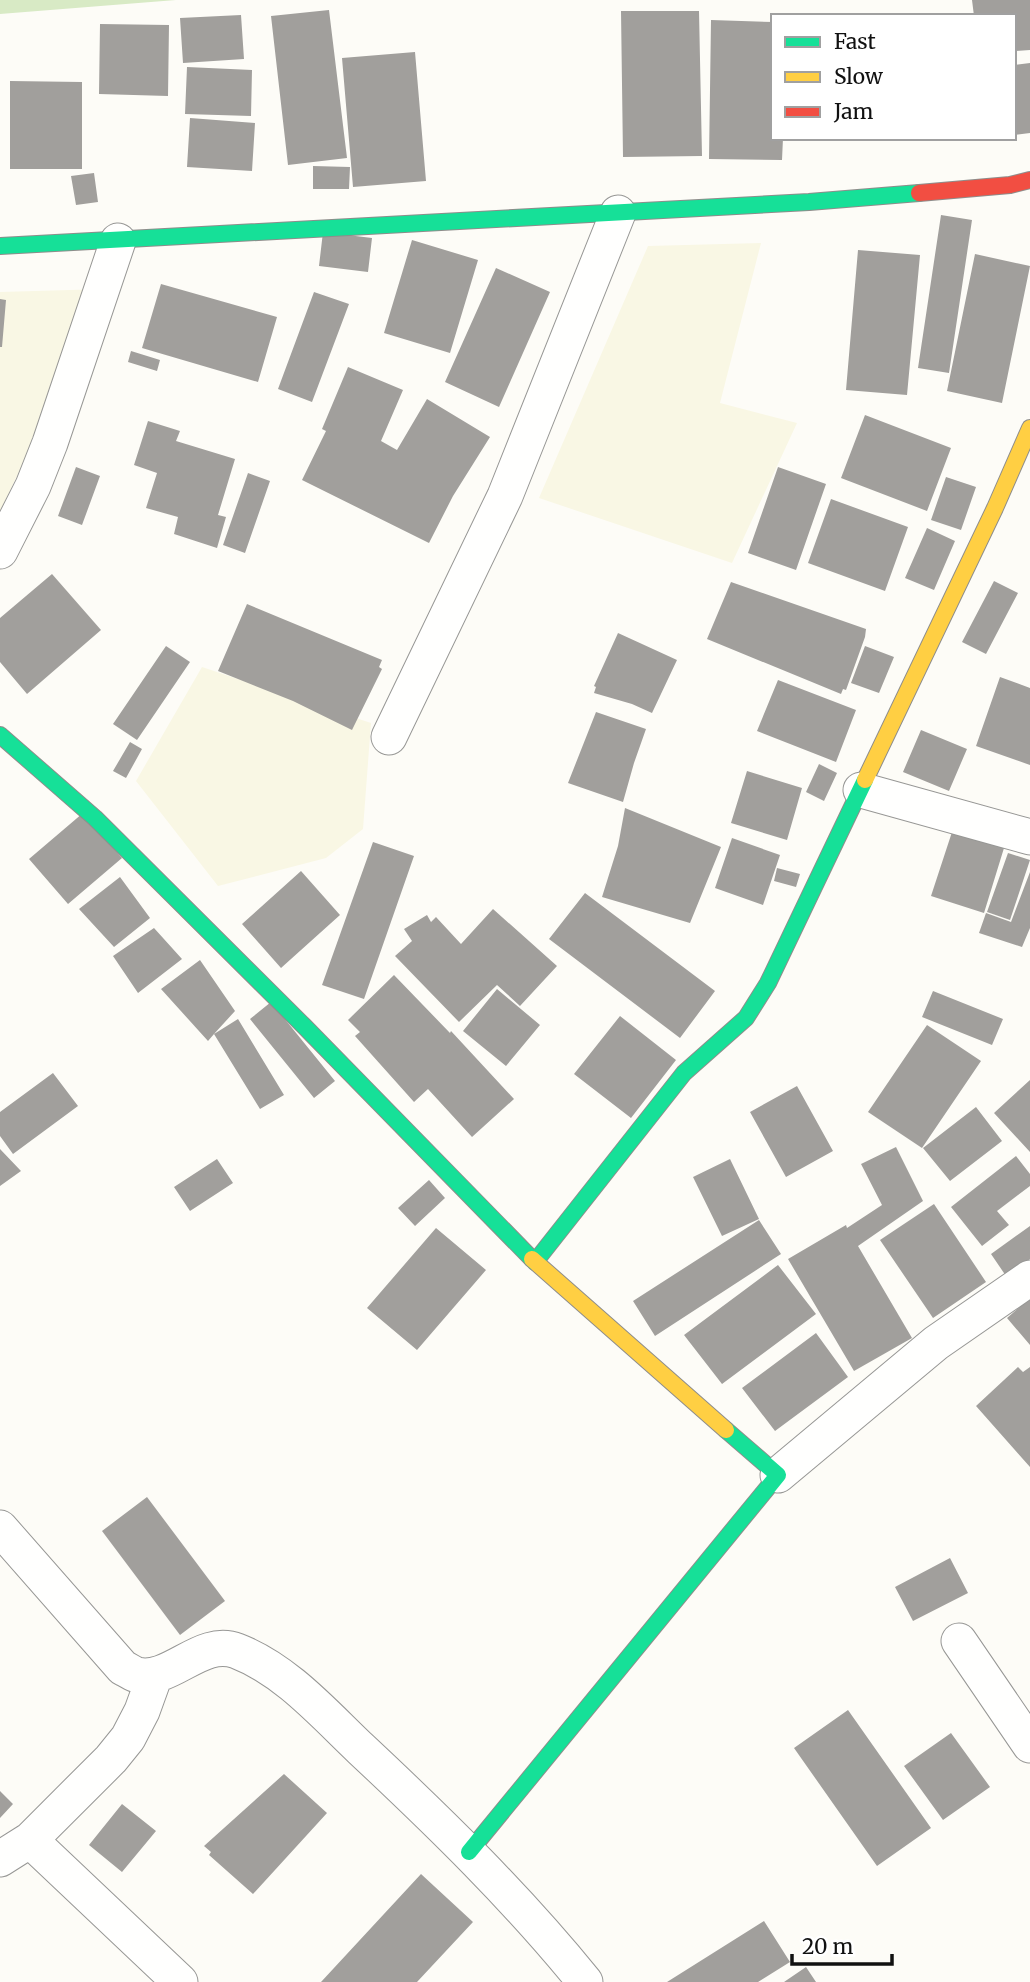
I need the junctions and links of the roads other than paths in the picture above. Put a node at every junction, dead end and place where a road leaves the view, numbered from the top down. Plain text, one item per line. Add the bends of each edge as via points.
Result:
1 (1030, 180) edge
2 (618, 213) junction
3 (118, 241) junction
4 (0, 246) edge
5 (1030, 428) edge
6 (0, 551) edge
7 (0, 735) edge
8 (389, 737) dead end
9 (861, 790) junction
10 (1030, 836) edge
11 (535, 1262) junction
12 (1030, 1278) edge
13 (778, 1475) junction
14 (0, 1528) edge
15 (959, 1641) dead end
16 (155, 1675) junction
17 (1030, 1745) edge
18 (30, 1840) junction
19 (468, 1852) junction
20 (0, 1859) edge
21 (180, 1982) edge
22 (585, 1982) edge

1 - 2 street via 822,201
2 - 3 street
2 - 8 street via 505,496
3 - 4 street
3 - 6 street via 50,443
5 - 9 street
7 - 11 street via 96,818
9 - 10 street
9 - 11 street via 768,983 746,1018 684,1073
11 - 13 street
12 - 13 street via 936,1343
13 - 19 street
14 - 16 street via 123,1668 137,1675
15 - 17 street
16 - 18 street via 128,1738
16 - 19 street via 206,1651 234,1650 269,1666
18 - 20 street
18 - 21 street
19 - 22 street

